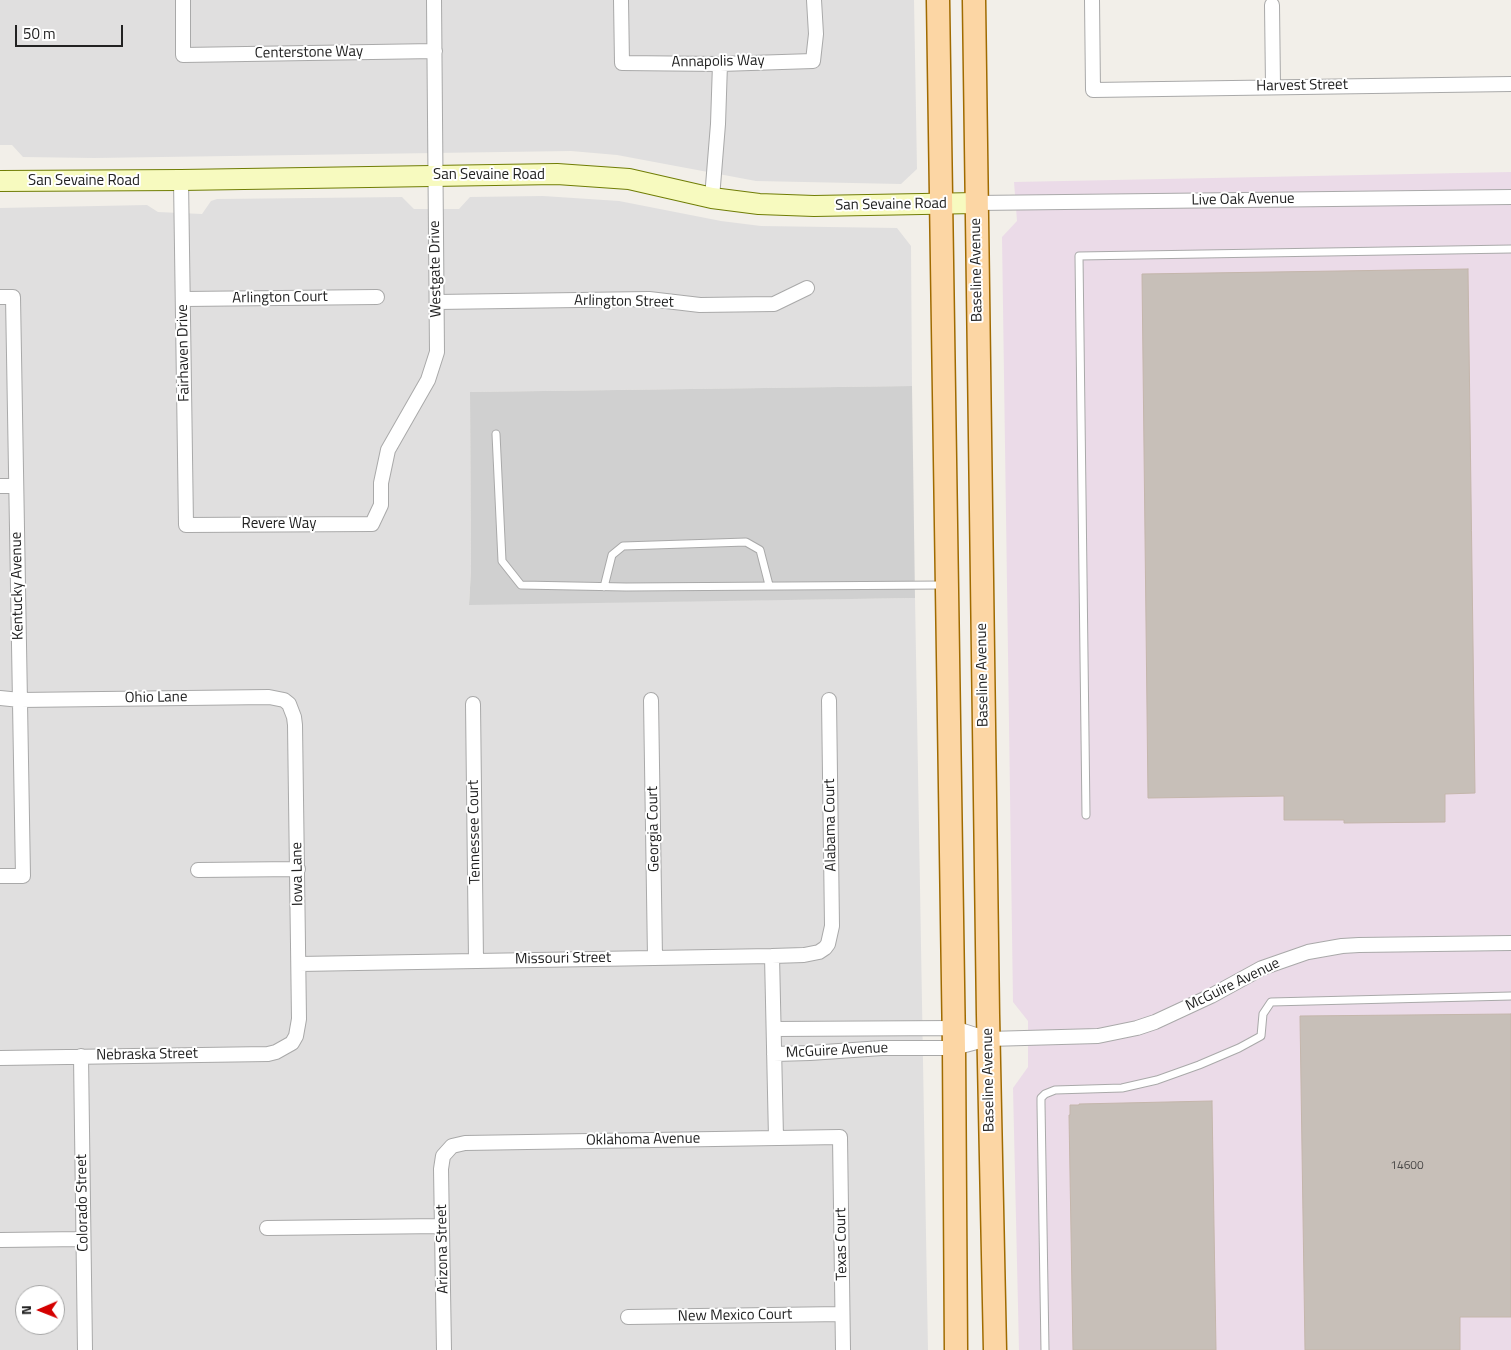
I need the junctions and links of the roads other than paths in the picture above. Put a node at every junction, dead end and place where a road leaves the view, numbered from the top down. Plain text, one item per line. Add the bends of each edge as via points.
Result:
1 (182, 0) edge
2 (434, 0) edge
3 (621, 0) edge
4 (814, 0) edge
5 (938, 0) edge
6 (974, 0) edge
7 (1092, 0) edge
8 (1272, 6) dead end
9 (435, 51) junction
10 (720, 64) junction
11 (1511, 84) edge
12 (1273, 86) junction
13 (434, 175) junction
14 (182, 180) junction
15 (0, 181) edge
16 (1511, 197) edge
17 (712, 198) junction
18 (976, 203) junction
19 (941, 204) junction
20 (1511, 249) edge
21 (807, 288) dead end
22 (6, 297) edge
23 (377, 297) dead end
24 (184, 299) junction
25 (437, 302) junction
26 (496, 434) dead end
27 (0, 486) edge
28 (16, 486) junction
29 (372, 524) joint
30 (186, 525) joint
31 (769, 585) junction
32 (947, 585) junction
33 (604, 587) junction
34 (0, 698) edge
35 (20, 700) junction
36 (652, 700) dead end
37 (829, 700) dead end
38 (289, 704) joint
39 (473, 704) dead end
40 (1086, 814) dead end
41 (298, 869) junction
42 (198, 870) dead end
43 (0, 876) edge
44 (1511, 943) edge
45 (825, 948) joint
46 (772, 956) junction
47 (656, 958) junction
48 (476, 960) junction
49 (299, 964) junction
50 (1511, 996) edge
51 (774, 1029) junction
52 (954, 1038) junction
53 (988, 1039) junction
54 (292, 1043) joint
55 (774, 1054) junction
56 (81, 1056) junction
57 (0, 1058) edge
58 (840, 1137) joint
59 (776, 1138) junction
60 (447, 1150) joint
61 (442, 1226) junction
62 (267, 1228) dead end
63 (83, 1239) junction
64 (0, 1240) edge
65 (842, 1314) junction
66 (628, 1318) dead end
67 (85, 1350) edge
68 (444, 1350) edge
69 (843, 1350) edge
70 (956, 1350) edge
71 (995, 1350) edge
72 (1044, 1350) edge

1 - 9 street, Centerstone Way via 183,55
2 - 9 street, Westgate Drive
3 - 10 street, Annapolis Way via 622,63
4 - 10 street, Annapolis Way via 816,34 813,61
5 - 19 main road
6 - 18 main road, Baseline Avenue
7 - 12 street, Harvest Street via 1093,90
8 - 12 street
9 - 13 street, Westgate Drive
10 - 17 street
11 - 12 street, Harvest Street
13 - 14 street, San Sevaine Road
13 - 17 street, San Sevaine Road via 557,174 629,180
13 - 25 street, Westgate Drive
14 - 15 street, San Sevaine Road
14 - 24 street, Fairhaven Drive
16 - 18 street, Live Oak Avenue
17 - 19 street, San Sevaine Road via 814,206
18 - 19 street, San Sevaine Road
18 - 53 main road, Baseline Avenue
19 - 32 main road
20 - 40 lane via 1079,256
21 - 25 street, Arlington Street via 774,304 700,305 649,299
22 - 28 street, Kentucky Avenue
23 - 24 street, Arlington Court
24 - 30 street, Fairhaven Drive
25 - 29 street, Westgate Drive via 437,352 428,380 388,450 381,483 381,505
26 - 33 lane via 502,561 521,584
27 - 28 street
28 - 35 street, Kentucky Avenue
29 - 30 street, Revere Way
31 - 32 lane
31 - 33 lane
31 - 33 lane via 760,550 746,542 624,546 612,555
32 - 52 main road
34 - 35 street, Ohio Lane
35 - 38 street, Ohio Lane via 269,697
35 - 43 street, Kentucky Avenue via 23,876
36 - 47 street, Georgia Court
37 - 45 street, Alabama Court via 832,926
38 - 41 street, Iowa Lane via 295,725
39 - 48 street, Tennessee Court
41 - 42 street
41 - 49 street, Iowa Lane
44 - 53 street, McGuire Avenue via 1359,945 1325,949 1276,962 1172,1014 1136,1028 1098,1036
45 - 46 street, Missouri Street via 804,955
46 - 47 street, Missouri Street
46 - 51 street
47 - 48 street, Missouri Street
48 - 49 street, Missouri Street
49 - 54 street, Iowa Lane via 299,1028
50 - 72 lane via 1271,1002 1263,1014 1261,1036 1200,1065 1122,1088 1056,1090 1045,1094 1041,1098
51 - 52 street, McGuire Avenue
51 - 55 street
52 - 53 street, McGuire Avenue
52 - 53 street, McGuire Avenue
52 - 55 street, McGuire Avenue via 882,1048
52 - 70 main road
53 - 71 main road, Baseline Avenue
54 - 56 street, Nebraska Street via 268,1054
55 - 59 street
56 - 57 street, Nebraska Street
56 - 63 street, Colorado Street
58 - 59 street, Oklahoma Avenue
58 - 65 street, Texas Court
59 - 60 street, Oklahoma Avenue via 465,1143
60 - 61 street, Arizona Street via 442,1162
61 - 62 street
61 - 68 street, Arizona Street
63 - 64 street
63 - 67 street, Colorado Street
65 - 66 street, New Mexico Court
65 - 69 street, Texas Court

